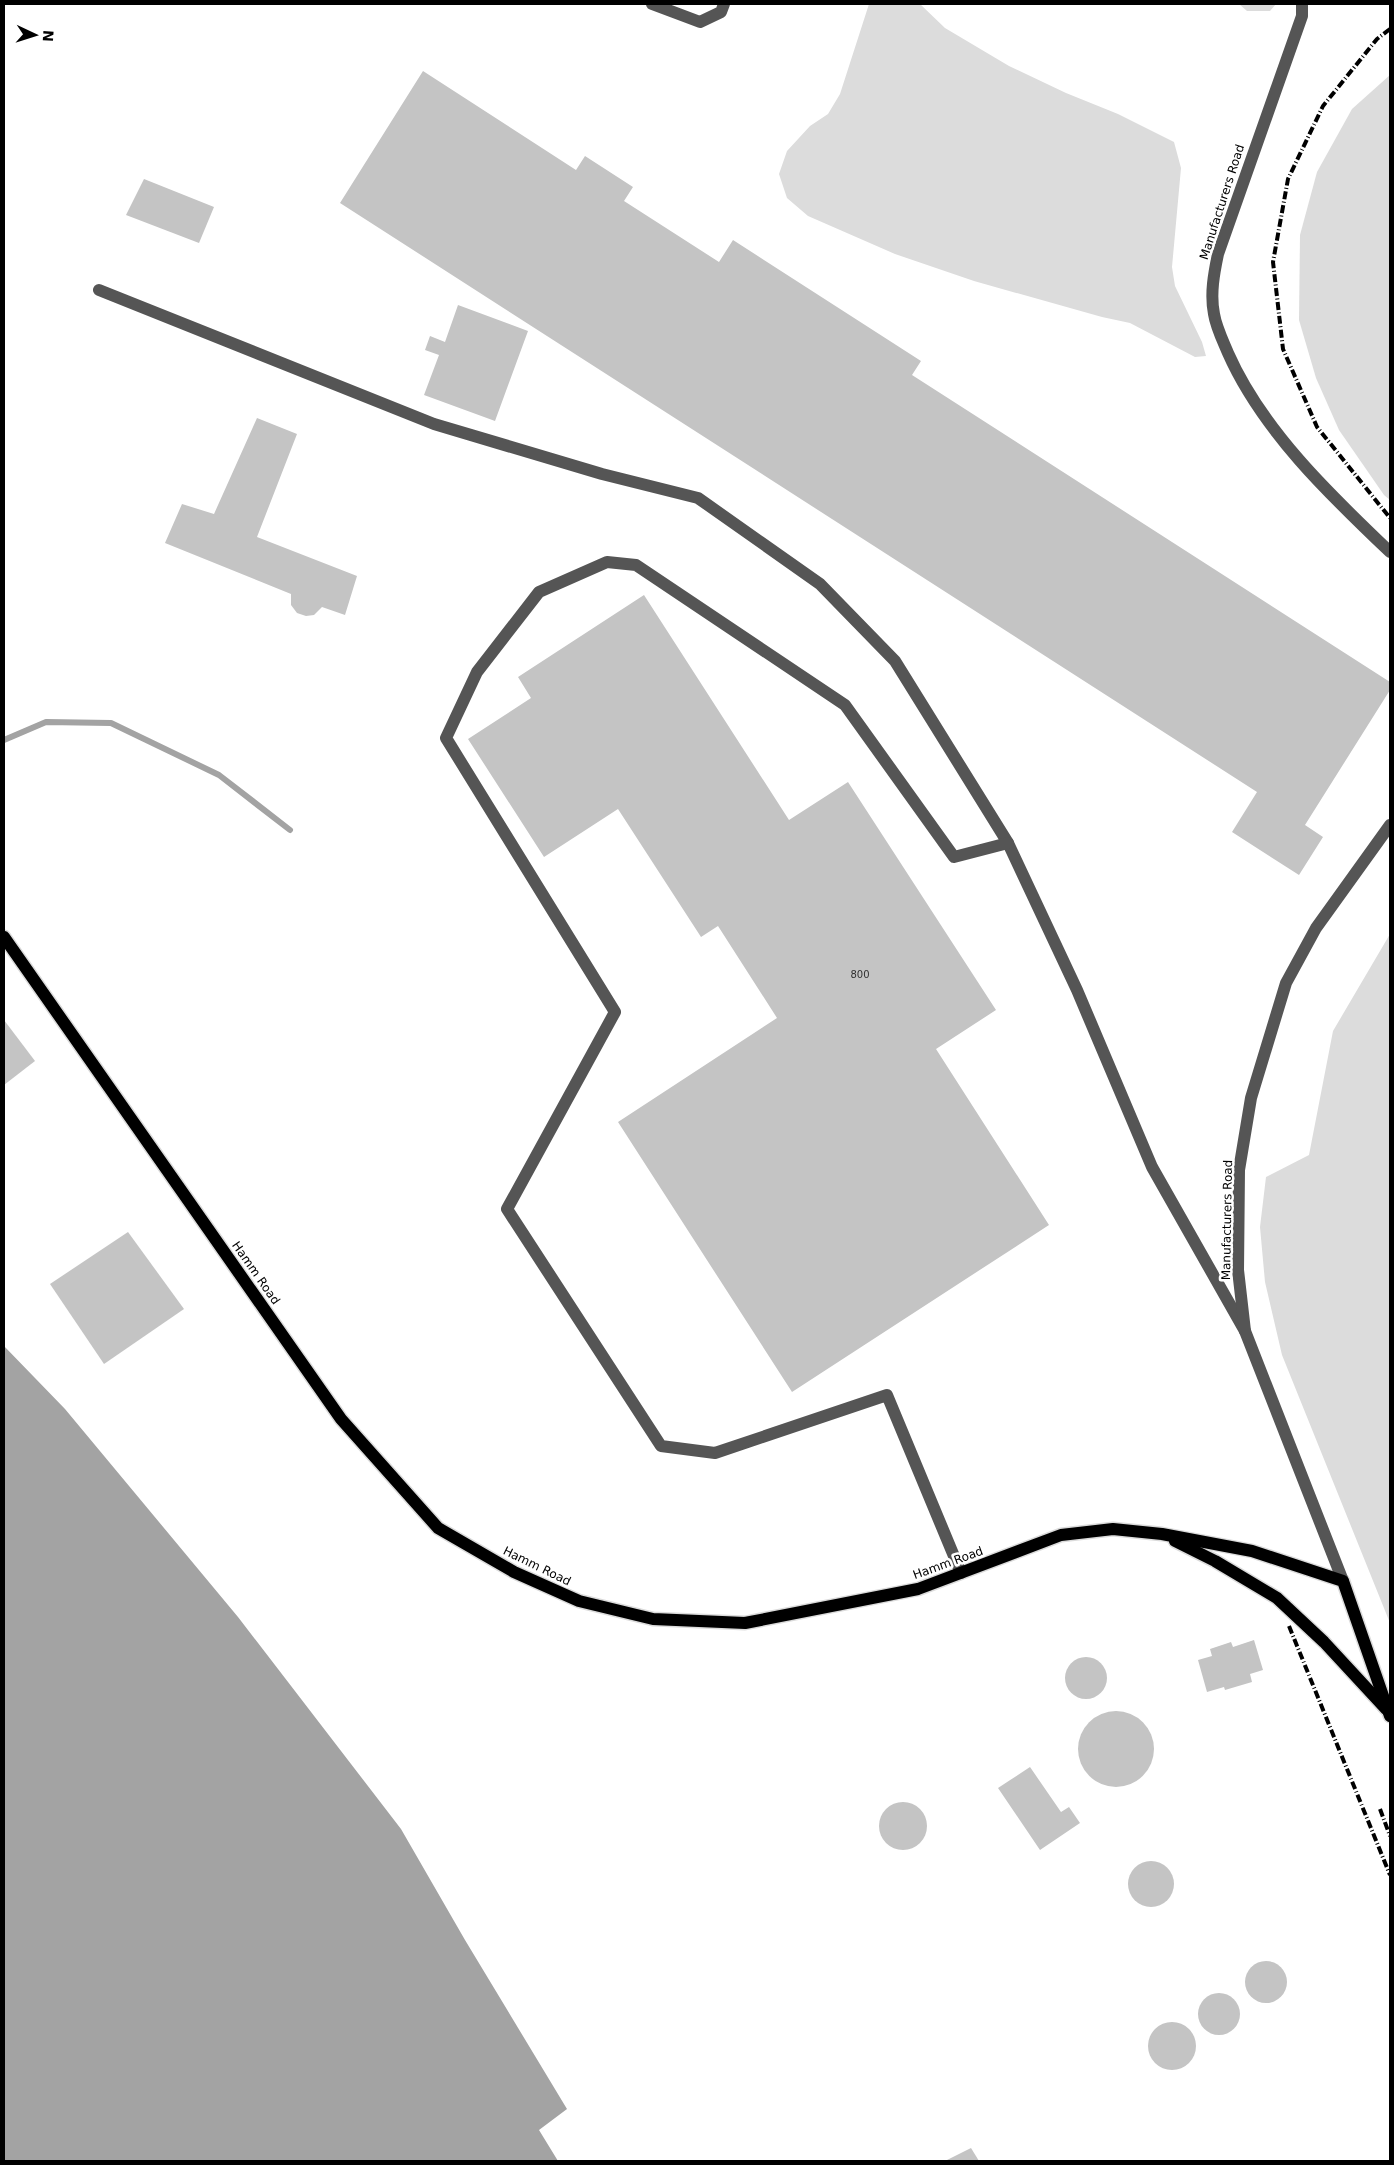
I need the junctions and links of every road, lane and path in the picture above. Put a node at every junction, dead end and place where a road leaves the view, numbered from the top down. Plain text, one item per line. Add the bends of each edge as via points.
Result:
1 (652, 4) edge
2 (724, 4) edge
3 (1313, 4) edge
4 (673, 7) edge
5 (1302, 10) edge
6 (99, 290) dead end
7 (1390, 552) edge
8 (1390, 825) edge
9 (1008, 843) junction
10 (4, 937) edge
11 (1245, 1331) junction
12 (1162, 1534) junction
13 (961, 1573) junction
14 (1343, 1581) junction
15 (1390, 1714) edge

1 - 4 street
2 - 4 street via 721,12 700,22
3 - 5 street, Manufacturers Road
5 - 7 street, Manufacturers Road via 1218,254 1213,284 1214,314 1240,379 1280,435 1334,499
6 - 9 street via 434,424 602,474 698,498 820,584 895,661
8 - 11 street, Manufacturers Road via 1316,928 1286,983 1251,1098 1239,1170 1238,1270
9 - 11 street via 1077,990 1152,1167
9 - 13 street via 954,858 845,705 636,565 607,562 539,592 477,672 446,738 615,1012 507,1209 661,1446 715,1454 887,1395
10 - 13 main road, Hamm Road via 341,1419 438,1528 514,1572 579,1601 653,1619 745,1623 918,1589
11 - 14 street, Manufacturers Road
12 - 13 main road, Hamm Road via 1112,1529 1061,1535
12 - 14 main road, Hamm Road via 1252,1551
12 - 15 main road via 1277,1598 1324,1642
14 - 15 main road, Manufacturers Road

